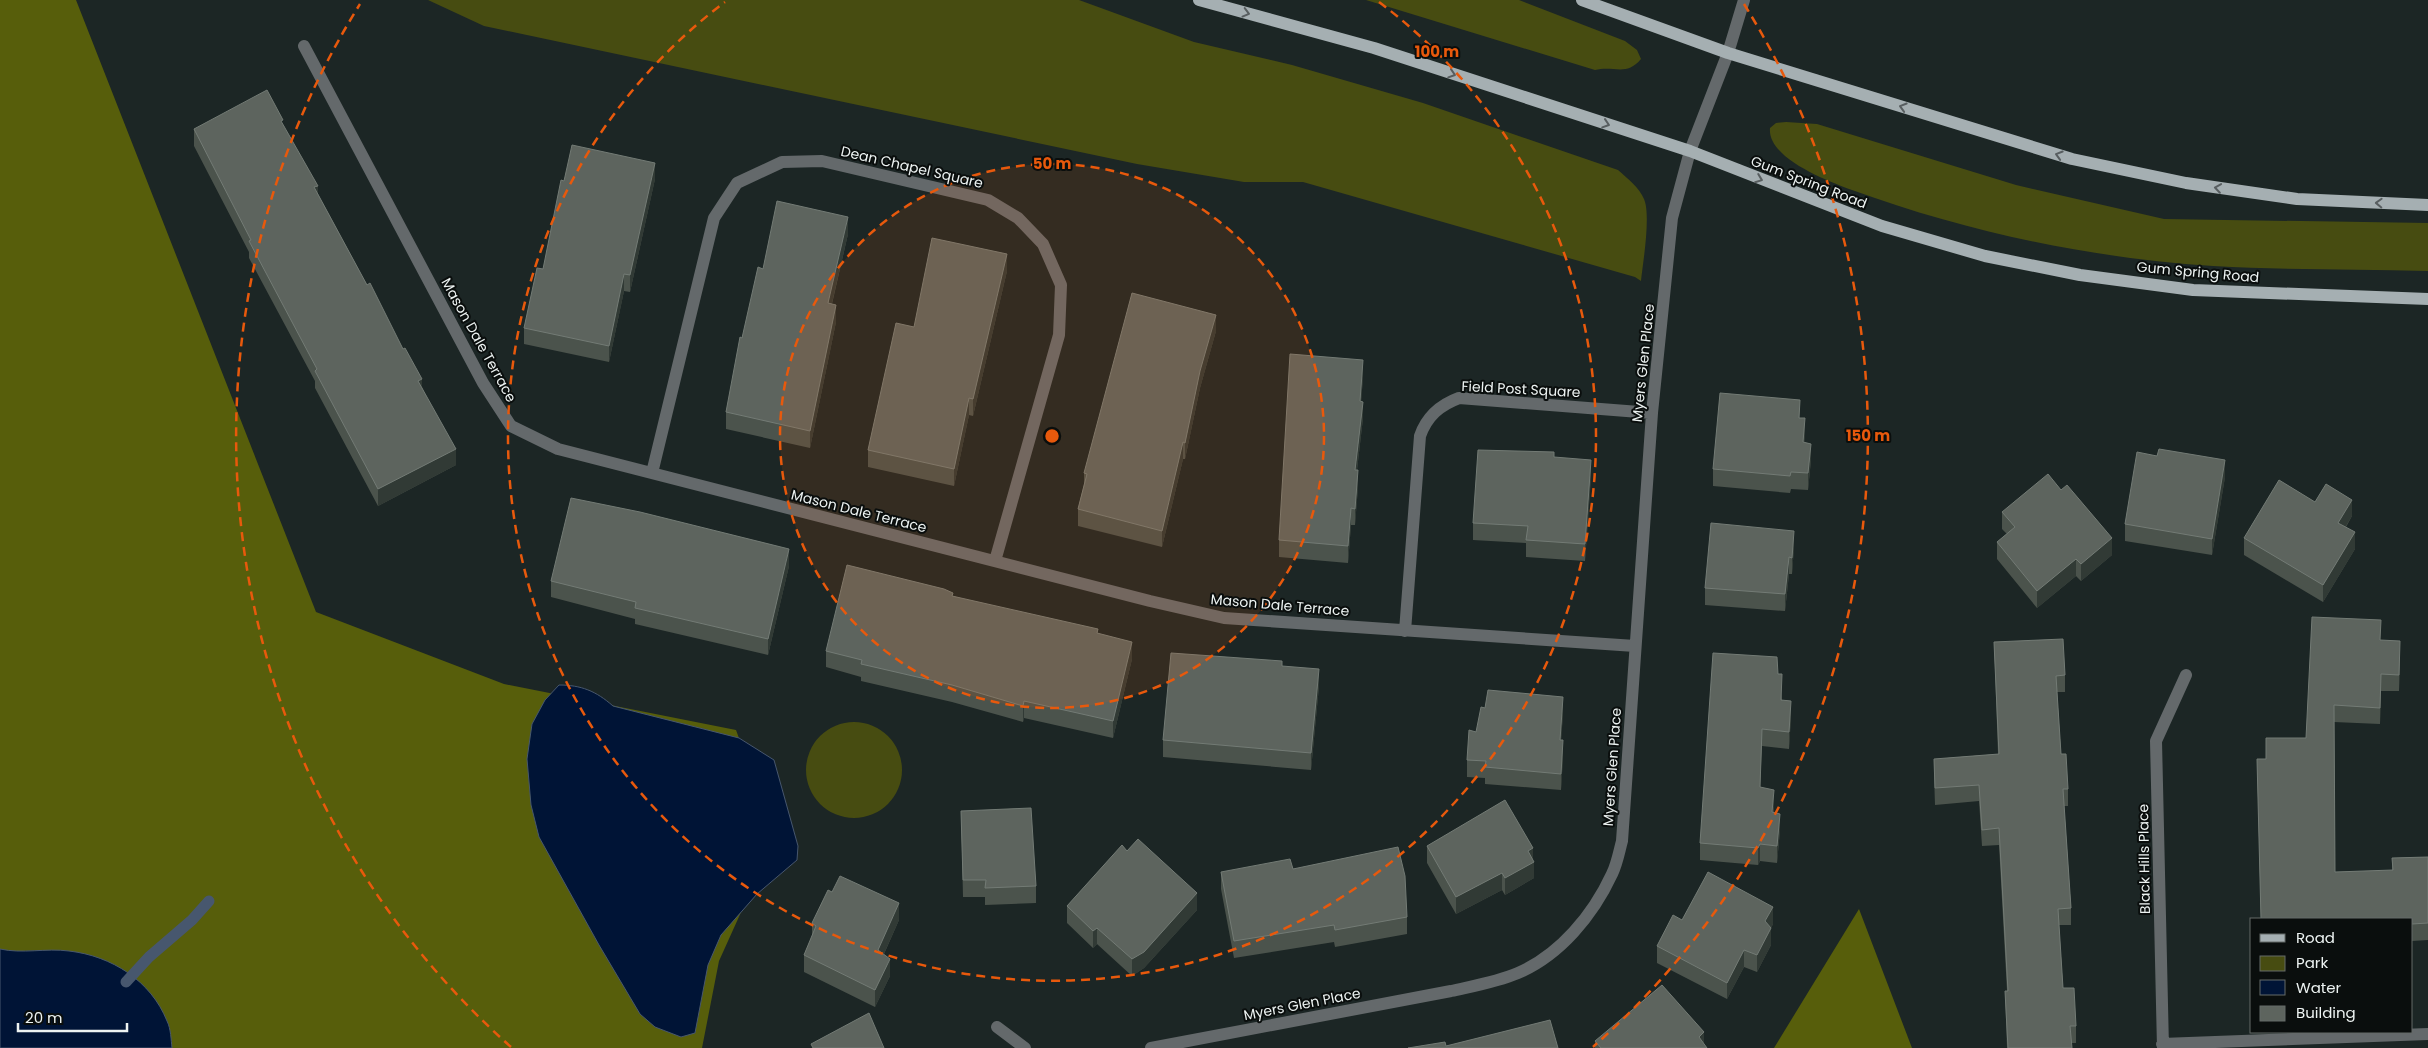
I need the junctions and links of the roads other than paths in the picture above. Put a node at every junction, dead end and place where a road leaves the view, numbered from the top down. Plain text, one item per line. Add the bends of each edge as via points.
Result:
1 (1199, 0) edge
2 (1582, 0) edge
3 (1744, 0) edge
4 (304, 46) dead end
5 (1728, 53) junction
6 (1690, 151) junction
7 (2428, 204) edge
8 (2428, 299) edge
9 (1652, 413) junction
10 (652, 473) junction
11 (994, 561) junction
12 (1405, 630) junction
13 (1636, 646) junction
14 (2186, 675) dead end
15 (997, 1027) dead end
16 (2428, 1034) edge
17 (2163, 1046) edge
18 (1026, 1048) edge
19 (1151, 1048) edge

1 -> 6 main road, Gum Spring Road via 1374,48
2 - 5 main road
3 - 5 street, Myers Glen Place
4 - 10 street, Mason Dale Terrace via 483,384 510,426 558,449
5 - 6 street, Myers Glen Place
7 -> 5 main road via 2298,199 2186,184 2072,158
6 -> 8 main road, Gum Spring Road via 1882,226 1985,256 2071,273 2193,290
6 - 9 street, Myers Glen Place via 1672,218
9 - 12 street, Field Post Square via 1459,398 1434,412 1424,424 1420,436
9 - 13 street, Myers Glen Place
10 - 11 street, Mason Dale Terrace
10 - 11 street, Dean Chapel Square via 714,218 737,183 782,162 822,161 988,200 1018,218 1043,244 1062,285 1059,335
11 - 12 street, Mason Dale Terrace via 1224,618
12 - 13 street, Mason Dale Terrace
13 - 19 street, Myers Glen Place via 1622,841 1613,873 1574,932 1548,954 1519,972 1451,992
14 - 17 street, Black Hills Place via 2156,741
15 - 18 street
16 - 17 street

